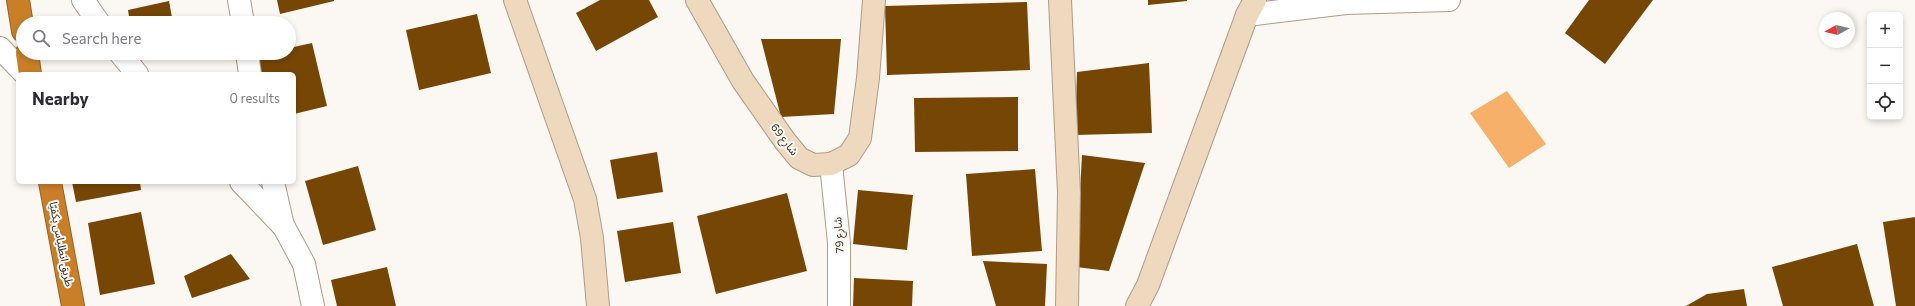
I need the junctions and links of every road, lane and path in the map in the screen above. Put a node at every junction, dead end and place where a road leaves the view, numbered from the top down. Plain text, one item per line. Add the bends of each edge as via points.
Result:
1 (18, 0) edge
2 (83, 0) edge
3 (239, 0) edge
4 (515, 0) edge
5 (697, 0) edge
6 (874, 0) edge
7 (1060, 0) edge
8 (1449, 0) edge
9 (1251, 8) edge
10 (21, 16) edge
11 (94, 16) edge
12 (242, 16) edge
13 (0, 48) edge
14 (28, 60) edge
15 (126, 60) edge
16 (248, 60) edge
17 (23, 72) edge
18 (30, 72) edge
19 (135, 72) edge
20 (250, 72) edge
21 (831, 164) junction
22 (50, 184) edge
23 (243, 184) edge
24 (273, 184) edge
25 (284, 227) junction
26 (1148, 296) edge
27 (73, 306) edge
28 (313, 306) edge
29 (598, 306) edge
30 (839, 306) edge
31 (1067, 306) edge
32 (1138, 306) edge

1 - 10 highway
2 - 11 street
3 - 12 street
4 - 29 street via 585,199 592,238
5 - 21 street, شارع 69 via 743,81 785,141 799,158 813,165
6 - 21 street, شارع 69 via 860,138 849,155
7 - 31 street via 1069,194
8 - 9 street
9 - 26 street
13 - 17 street
14 - 18 highway
15 - 19 street
16 - 20 street
21 - 30 street, شارع 79 via 839,243
22 - 27 highway, طريق انطلياس بكفيّا
23 - 25 street
24 - 25 street
25 - 28 street via 304,264
26 - 32 street

